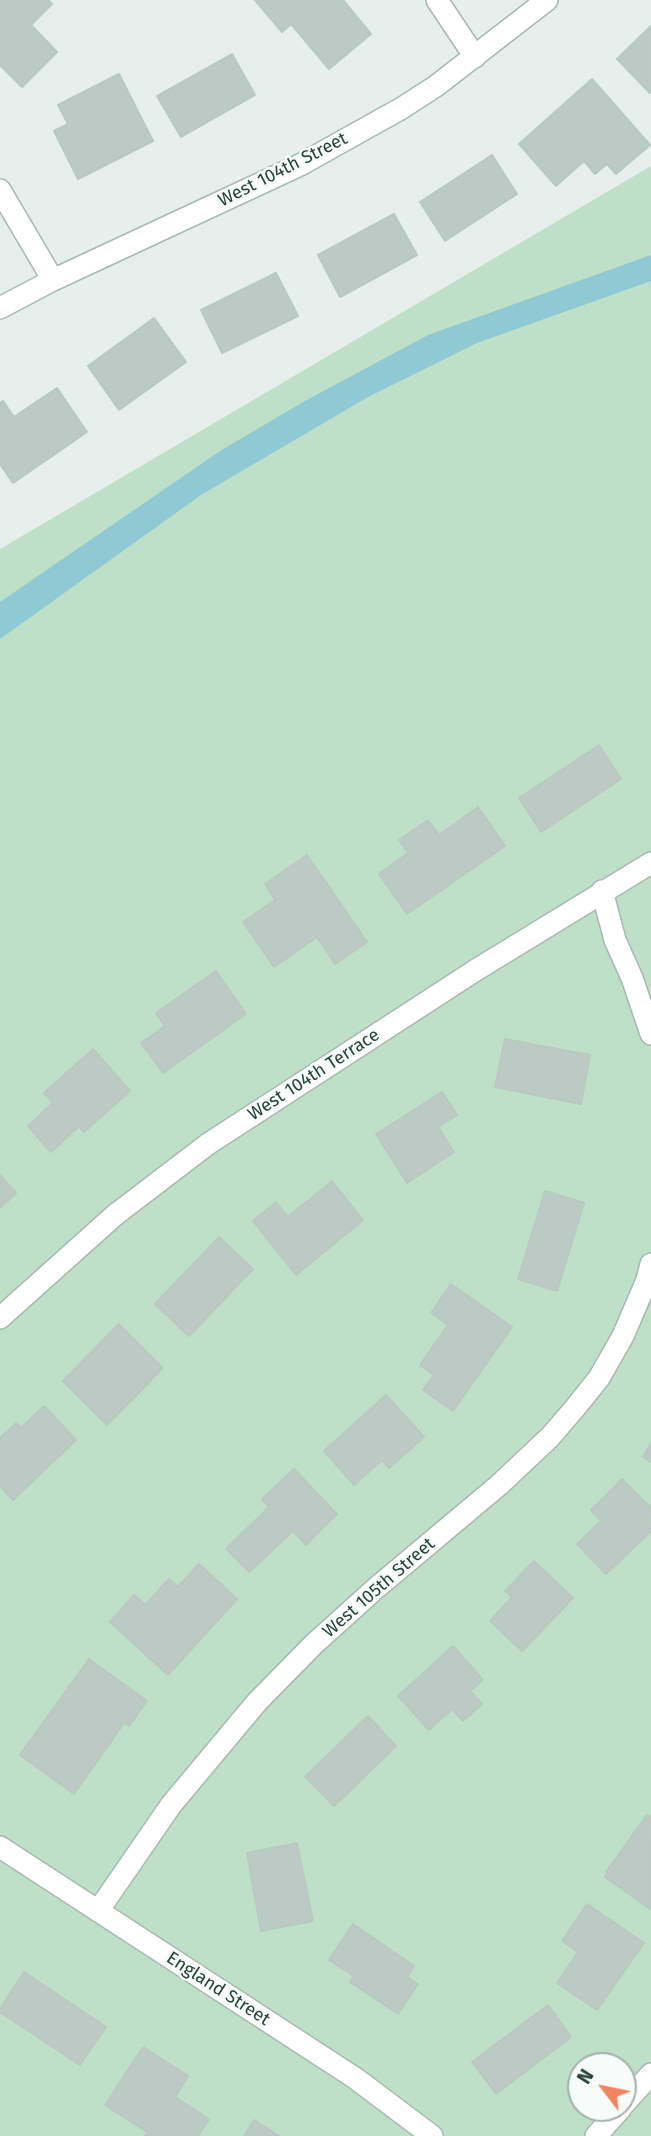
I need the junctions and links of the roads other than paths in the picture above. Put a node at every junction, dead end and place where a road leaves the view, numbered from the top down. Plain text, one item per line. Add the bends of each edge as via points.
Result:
1 (437, 0) edge
2 (547, 0) edge
3 (475, 57) junction
4 (0, 190) edge
5 (53, 280) junction
6 (0, 308) edge
7 (651, 863) edge
8 (603, 891) junction
9 (651, 1034) edge
10 (651, 1264) edge
11 (0, 1318) edge
12 (0, 1847) edge
13 (98, 1911) junction
14 (651, 2074) edge
15 (637, 2090) edge
16 (609, 2122) edge
17 (432, 2136) edge
18 (596, 2136) edge

1 - 3 street
2 - 3 street, West 104th Street
3 - 5 street, West 104th Street via 402,108 300,165
4 - 5 street
5 - 6 street, West 104th Street
7 - 8 street, West 104th Terrace
8 - 9 street via 615,940
8 - 11 street, West 104th Terrace via 208,1144 115,1215
10 - 13 street, West 105th Street via 623,1336 575,1408 508,1477 375,1589 257,1702 171,1805
12 - 13 street, England Street
13 - 17 street, England Street via 355,2078
14 - 15 street
16 - 18 street

